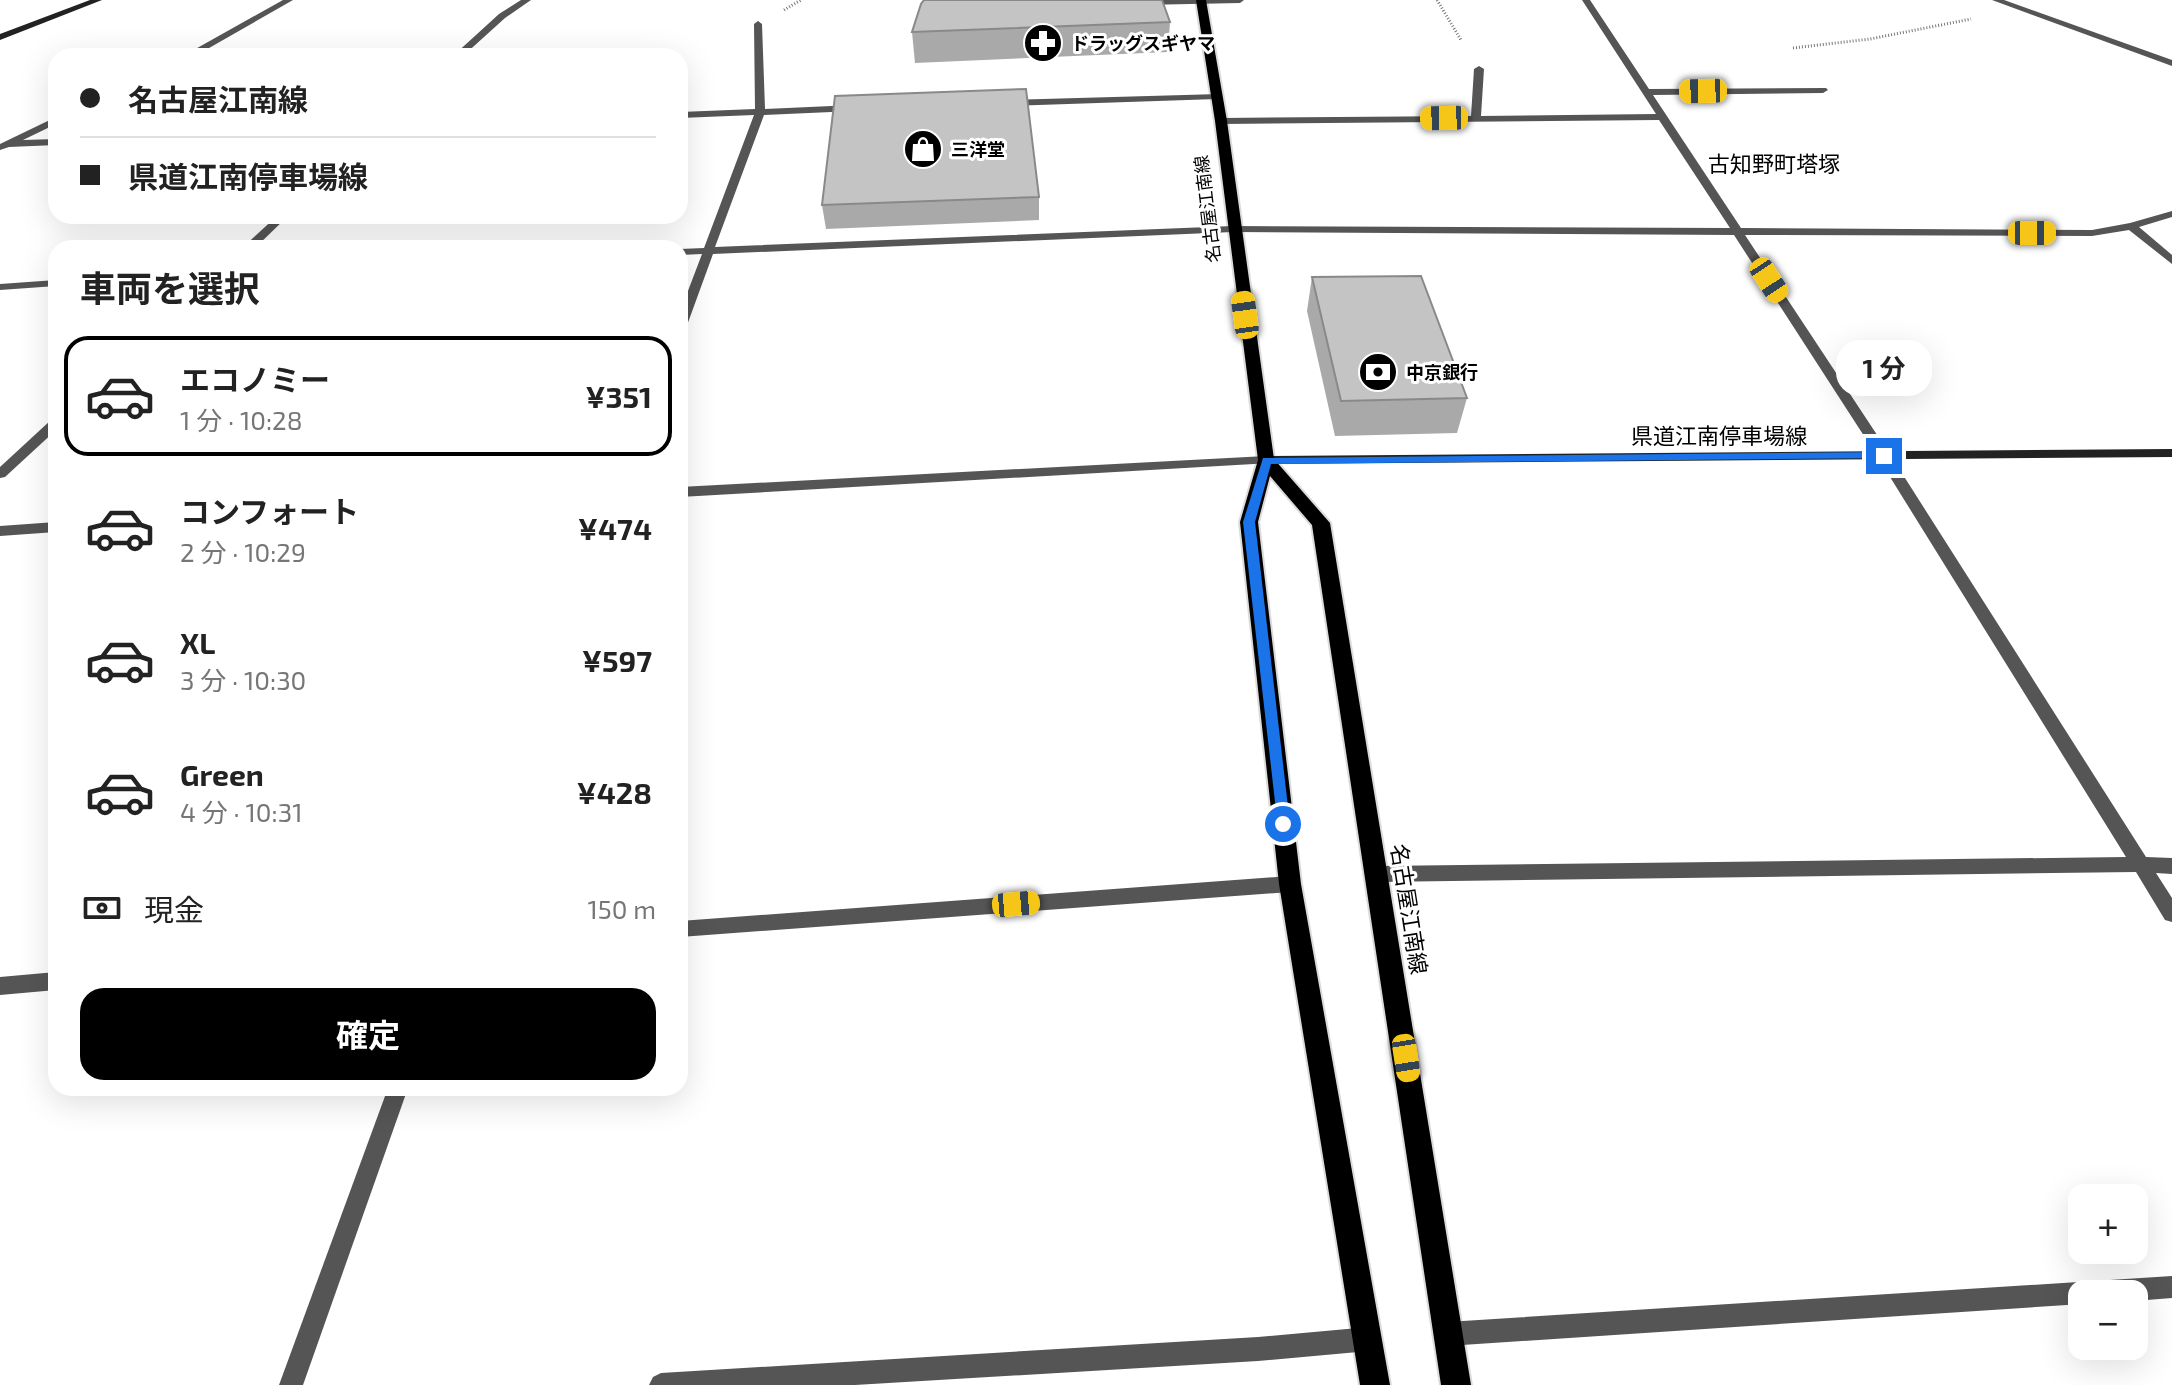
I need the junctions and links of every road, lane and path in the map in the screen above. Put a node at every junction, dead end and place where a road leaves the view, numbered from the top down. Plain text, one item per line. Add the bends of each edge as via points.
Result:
1 (98, 0) edge
2 (289, 0) edge
3 (527, 0) edge
4 (1201, 0) edge
5 (1240, 0) edge
6 (1437, 0) edge
7 (1586, 0) edge
8 (1996, 0) edge
9 (1126, 3) edge
10 (2020, 10) junction
11 (758, 24) dead end
12 (0, 37) edge
13 (202, 48) edge
14 (467, 48) edge
15 (1793, 48) dead end
16 (2172, 63) edge
17 (1479, 69) joint
18 (1823, 90) dead end
19 (1644, 92) junction
20 (1217, 96) junction
21 (996, 103) edge
22 (871, 108) edge
23 (760, 111) junction
24 (688, 115) edge
25 (1659, 117) junction
26 (1476, 118) junction
27 (1221, 121) junction
28 (48, 124) edge
29 (48, 142) edge
30 (4, 145) edge
31 (2172, 214) edge
32 (274, 224) edge
33 (2131, 226) junction
34 (1233, 229) junction
35 (1736, 230) junction
36 (257, 240) edge
37 (709, 251) junction
38 (688, 252) edge
39 (2172, 261) edge
40 (48, 284) edge
41 (0, 287) edge
42 (688, 307) edge
43 (48, 430) edge
44 (2172, 453) edge
45 (1884, 456) junction
46 (1266, 460) junction
47 (0, 474) edge
48 (688, 492) edge
49 (48, 528) edge
50 (0, 531) edge
51 (2140, 864) junction
52 (2172, 866) edge
53 (1378, 874) junction
54 (1290, 884) junction
55 (2172, 914) edge
56 (688, 928) edge
57 (48, 982) edge
58 (0, 986) edge
59 (395, 1096) edge
60 (2172, 1287) edge
61 (1447, 1334) junction
62 (1369, 1339) junction
63 (291, 1385) edge
64 (661, 1385) edge
65 (1375, 1385) edge
66 (1456, 1385) edge

1 - 12 main road
2 - 13 street
3 - 14 street
4 - 5 street
4 - 9 street
4 - 20 main road, 名古屋江南線
6 - 17 path
7 - 19 street
8 - 10 street
10 - 15 path
10 - 16 street
11 - 23 street
17 - 26 street
18 - 19 street
19 - 25 street
20 - 21 street
20 - 27 main road, 名古屋江南線
22 - 23 street
23 - 24 street
23 - 37 street
25 - 26 street
25 - 35 street
26 - 27 street
27 - 34 main road, 名古屋江南線
28 - 30 street
29 - 30 street
31 - 33 street
32 - 36 street
33 - 35 street via 2092,233
33 - 39 street
34 - 35 street
34 - 37 street
34 - 46 main road, 名古屋江南線
35 - 45 street
37 - 38 street
37 - 42 street
40 - 41 street
43 - 47 street
44 - 45 main road, 県道江南停車場線
45 - 46 main road, 県道江南停車場線
45 - 51 street
46 - 48 street
46 - 53 main road, 名古屋江南線 via 1321,523
46 - 54 main road, 名古屋江南線 via 1249,522
49 - 50 street
51 - 52 street
51 - 53 street
51 - 55 street
53 - 61 main road, 名古屋江南線
54 - 56 street
54 - 62 main road, 名古屋江南線
57 - 58 street
59 - 63 street
60 - 61 street
61 - 66 main road, 名古屋江南線
62 - 64 street
62 - 65 main road, 名古屋江南線

